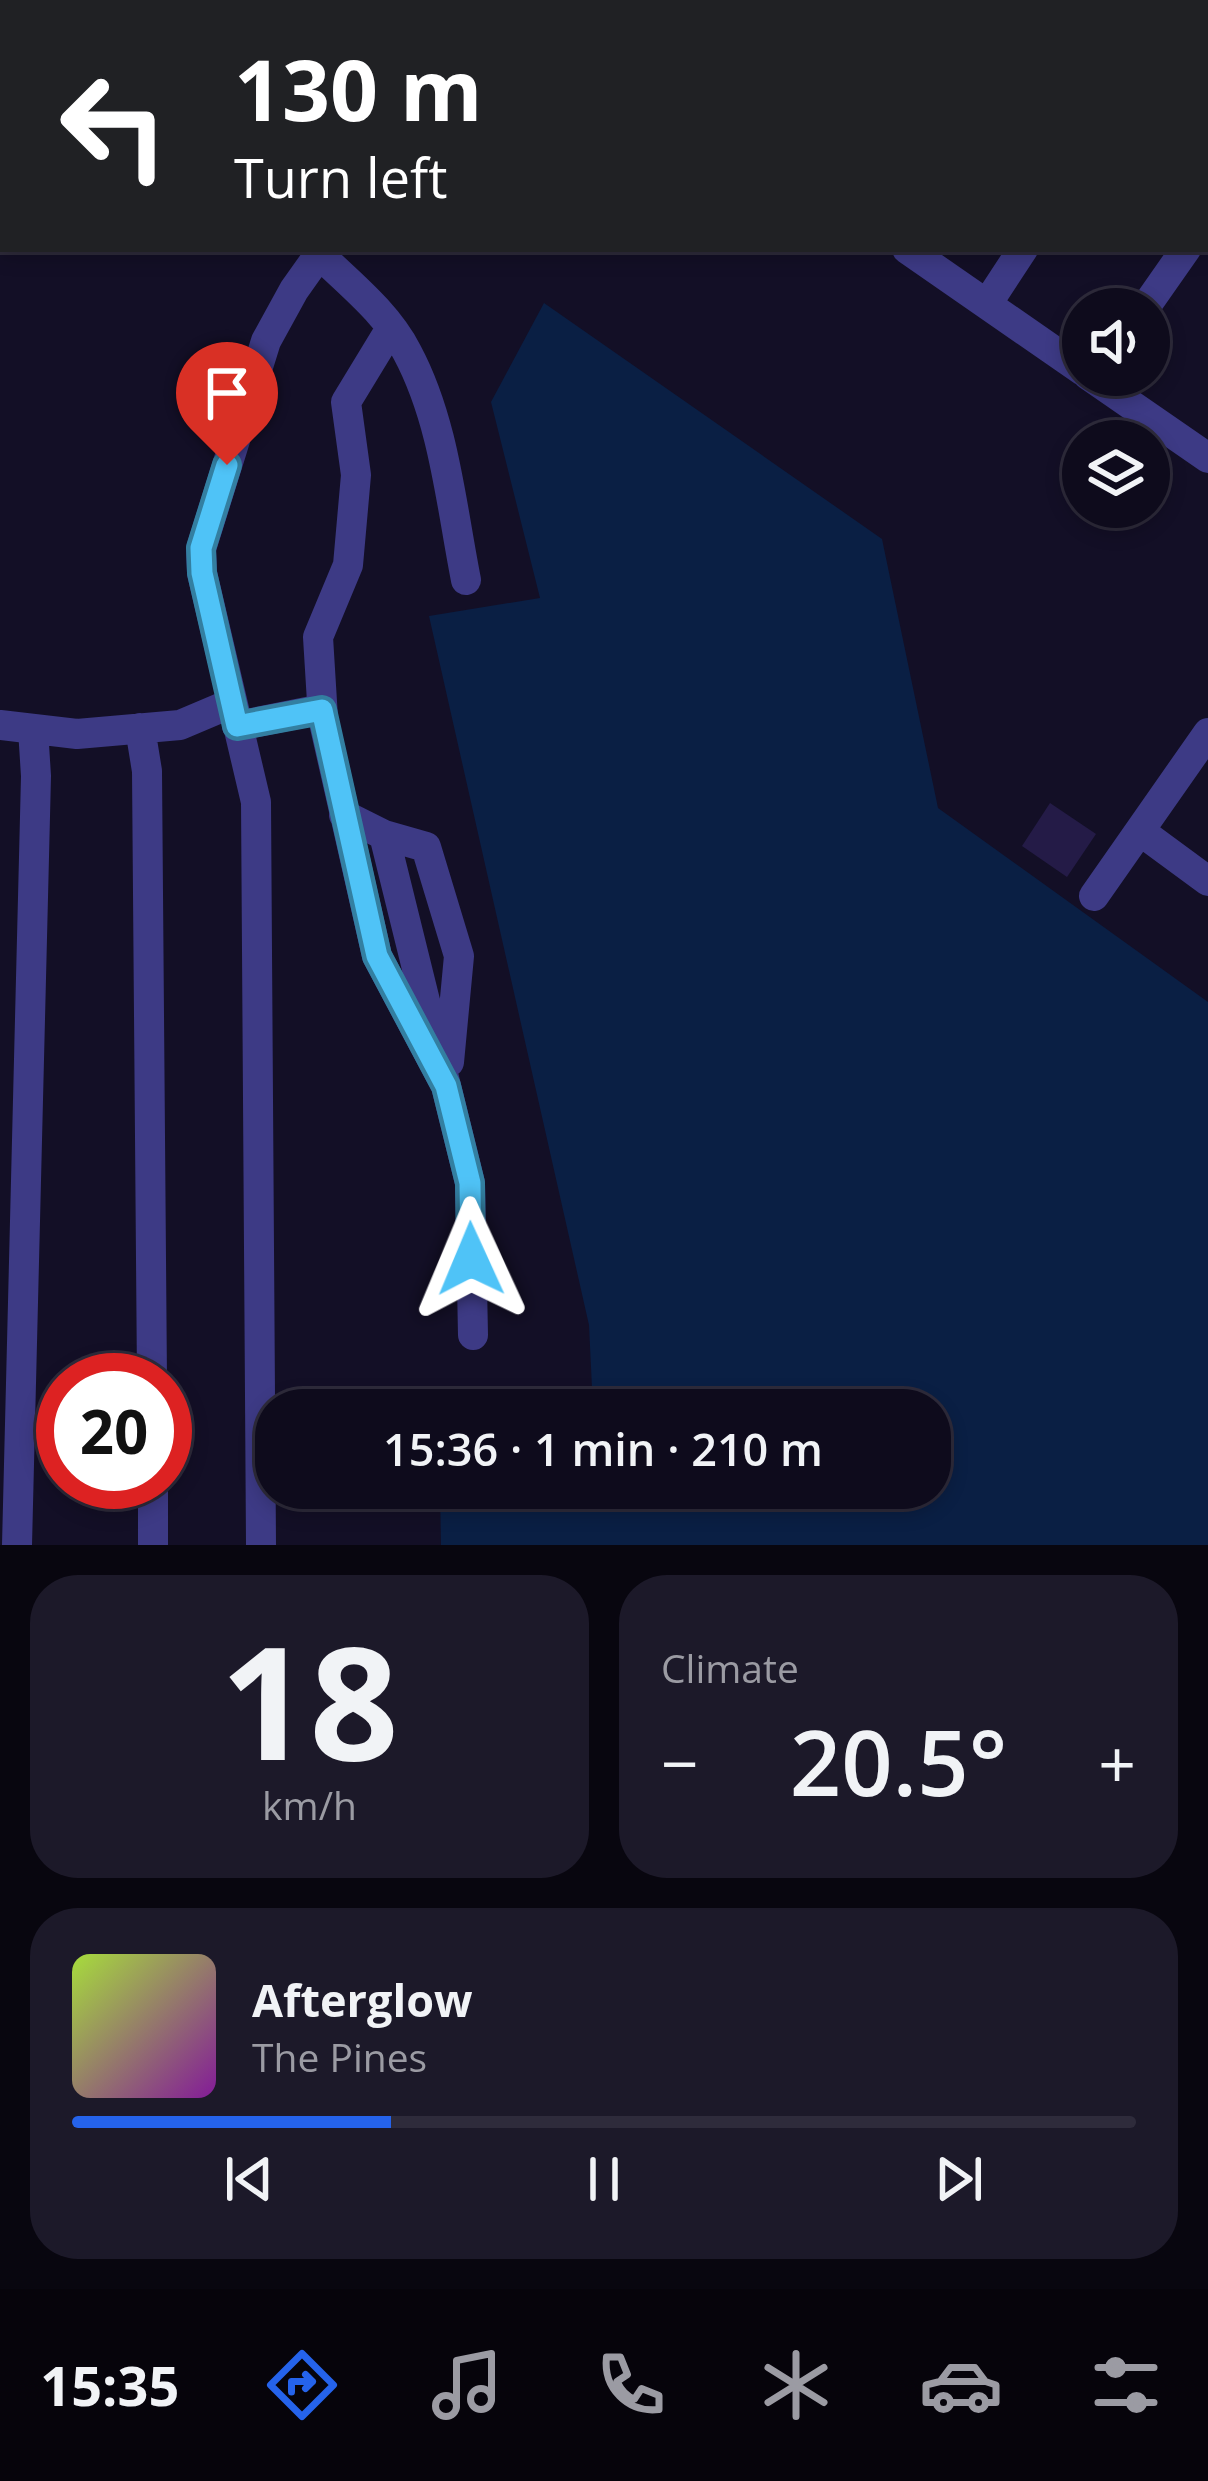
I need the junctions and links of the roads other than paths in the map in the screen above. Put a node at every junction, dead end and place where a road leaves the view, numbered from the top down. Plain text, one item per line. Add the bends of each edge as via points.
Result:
1 (321, 252) edge
2 (911, 252) edge
3 (1021, 252) edge
4 (1184, 252) edge
5 (1159, 288) edge
6 (987, 304) junction
7 (391, 328) junction
8 (1062, 355) edge
9 (1121, 396) edge
10 (1208, 458) edge
11 (466, 580) dead end
12 (322, 710) junction
13 (234, 714) junction
14 (0, 725) edge
15 (140, 728) junction
16 (33, 729) junction
17 (1208, 733) edge
18 (344, 815) junction
19 (1140, 830) junction
20 (384, 835) junction
21 (1208, 881) edge
22 (1094, 896) dead end
23 (446, 1086) junction
24 (473, 1336) dead end
25 (152, 1353) edge
26 (153, 1509) edge
27 (17, 1545) edge
28 (153, 1545) edge
29 (261, 1545) edge

1 - 7 street
1 - 13 street via 266,340 201,548
2 - 6 street
3 - 6 street
4 - 5 street
6 - 8 street
7 - 11 street via 434,414
7 - 12 street via 346,402 356,475 349,565 318,637
9 - 10 street
12 - 13 street
12 - 18 street
13 - 15 street
13 - 29 street via 256,802
14 - 16 street
15 - 16 street
15 - 25 street via 147,771
16 - 27 street
17 - 19 street
18 - 20 street
18 - 23 street via 377,956
19 - 21 street
19 - 22 street
20 - 23 street
20 - 23 street via 426,847 459,956
23 - 24 street via 470,1183
26 - 28 street

